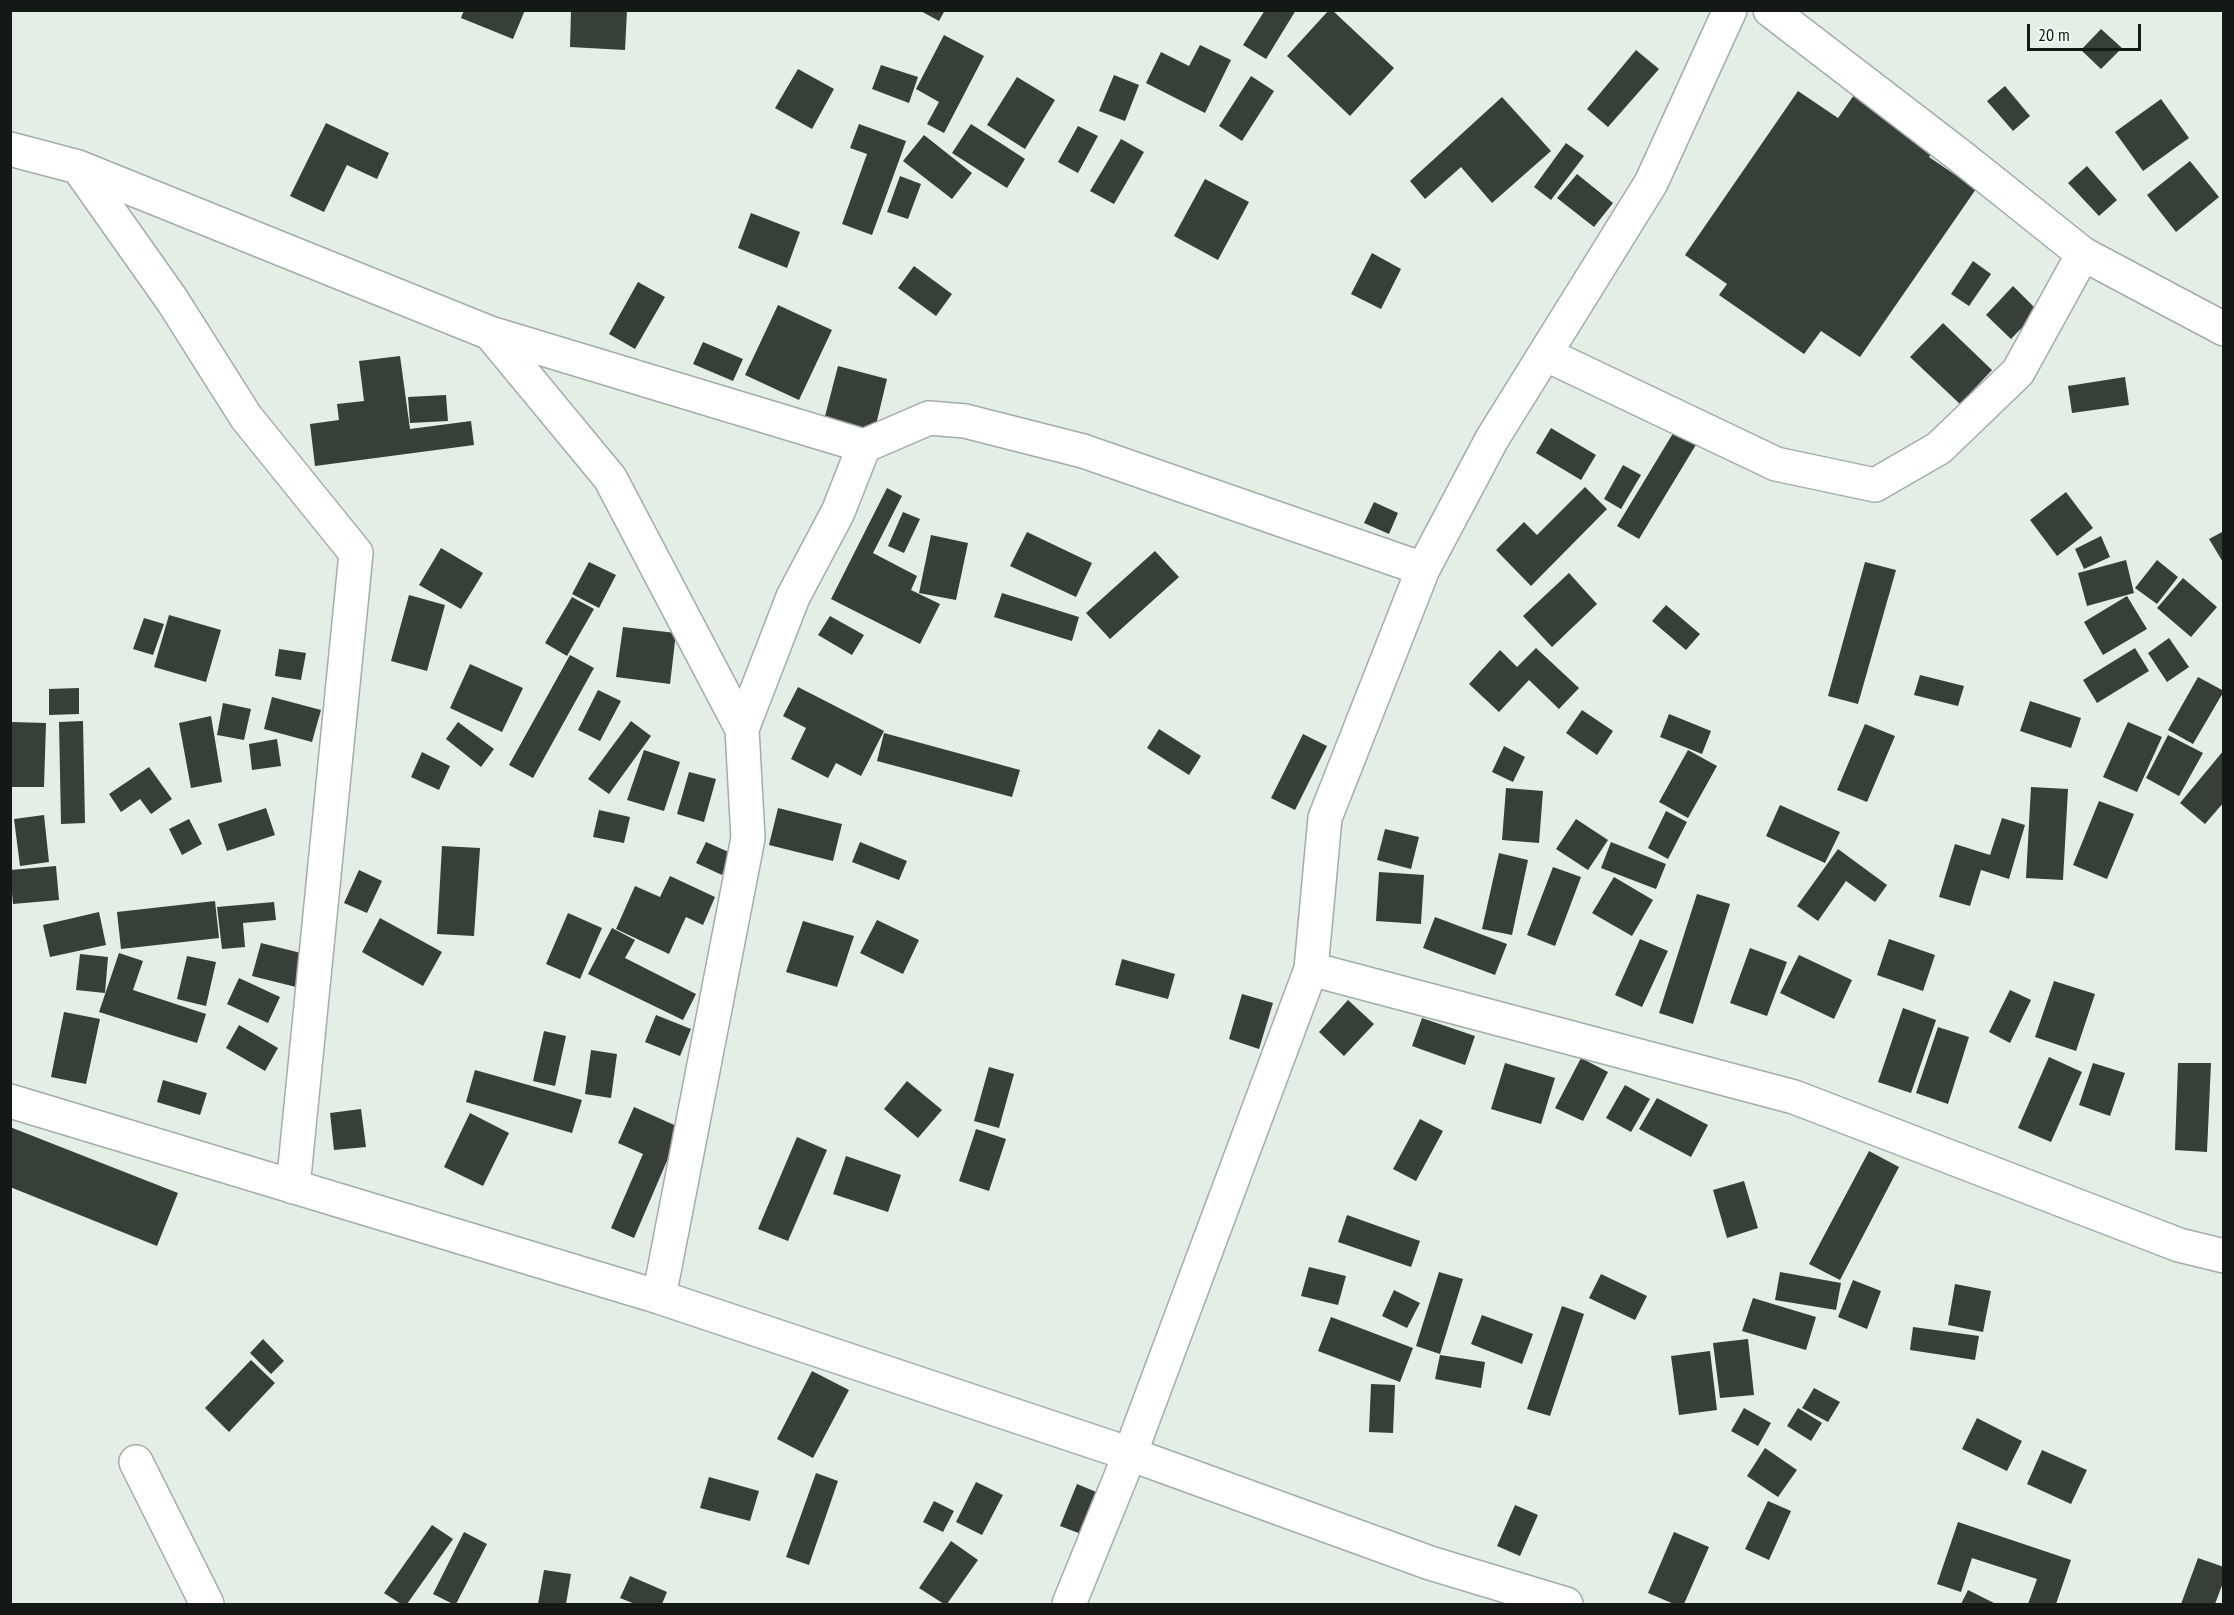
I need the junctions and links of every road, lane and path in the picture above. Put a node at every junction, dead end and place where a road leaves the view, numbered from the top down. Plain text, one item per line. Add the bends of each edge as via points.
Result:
1 (1730, 10) edge
2 (1770, 10) edge
3 (10, 148) edge
4 (78, 167) junction
5 (2083, 254) junction
6 (2223, 329) edge
7 (490, 333) junction
8 (1545, 354) junction
9 (864, 446) junction
10 (1423, 570) junction
11 (742, 729) junction
12 (1311, 969) junction
13 (10, 1101) edge
14 (293, 1187) junction
15 (2223, 1256) edge
16 (659, 1297) junction
17 (1130, 1454) junction
18 (136, 1462) dead end
19 (207, 1605) edge
20 (1069, 1605) edge
21 (1566, 1605) edge

1 - 8 street via 1651,183
2 - 5 street
3 - 4 street
4 - 7 street
4 - 14 street via 172,300 246,417 356,553
5 - 6 street
5 - 8 street via 2018,372 1939,448 1875,485 1776,464
7 - 9 street
7 - 11 street via 610,478
8 - 10 street via 1492,439
9 - 10 street via 929,418 965,422 1083,451
9 - 11 street via 838,512 793,597
10 - 12 street via 1325,818
11 - 16 street via 748,838
12 - 15 street via 1794,1097 2179,1245
12 - 17 street
13 - 14 street
14 - 16 street
16 - 17 street
17 - 20 street
17 - 21 street via 1430,1563
18 - 19 street

